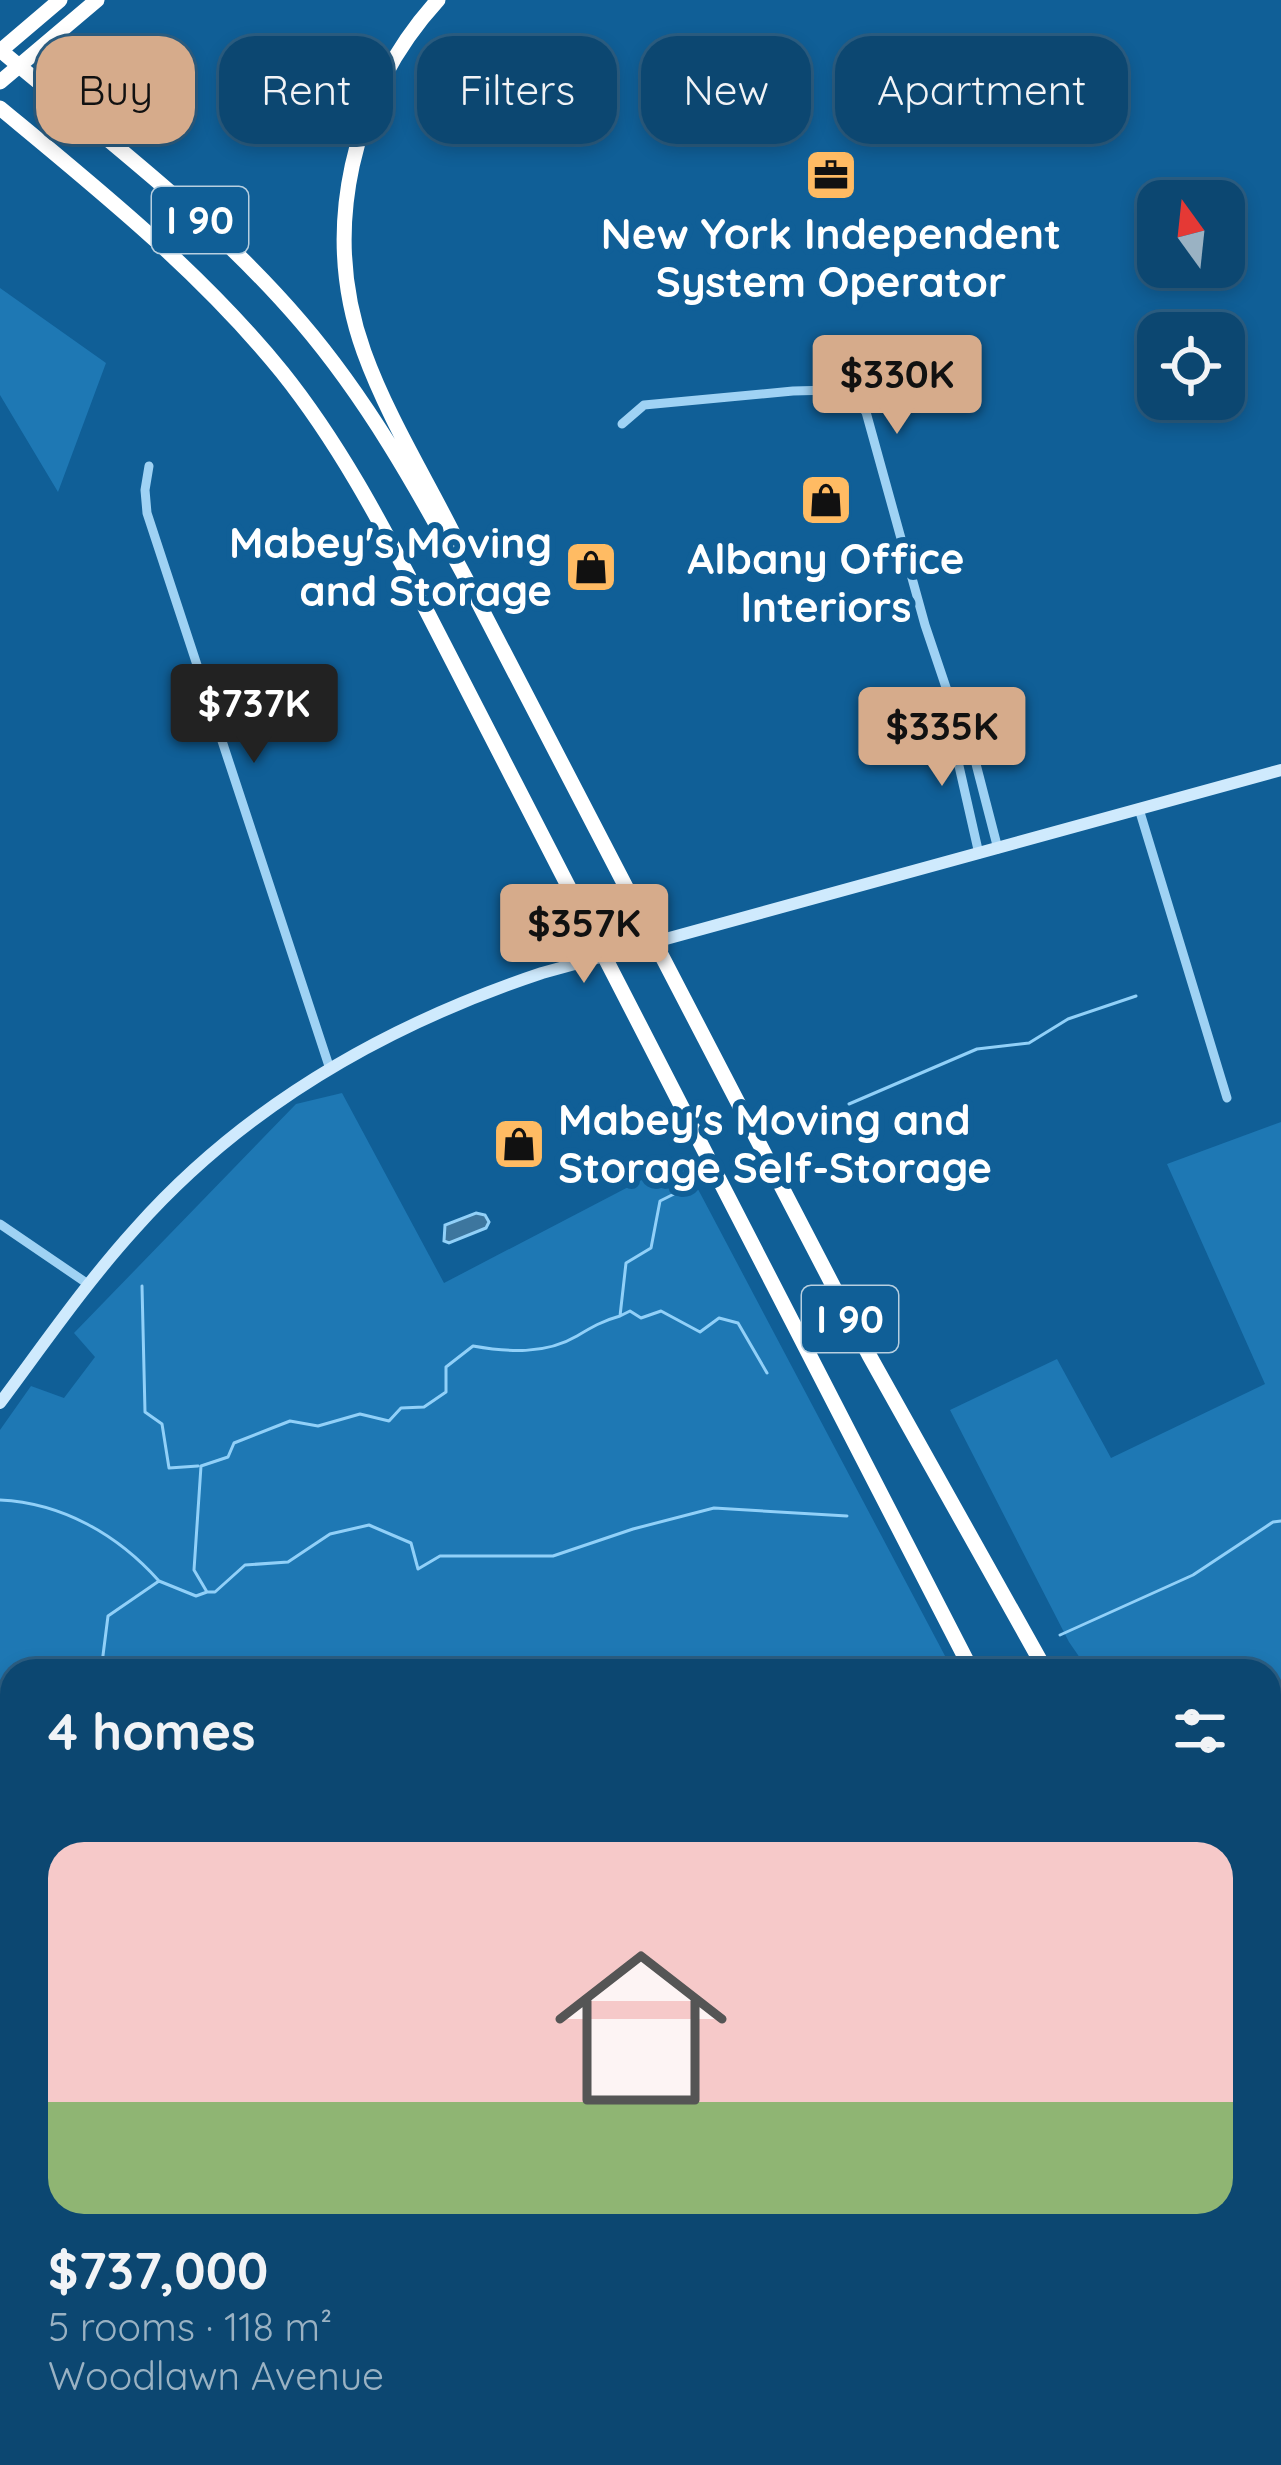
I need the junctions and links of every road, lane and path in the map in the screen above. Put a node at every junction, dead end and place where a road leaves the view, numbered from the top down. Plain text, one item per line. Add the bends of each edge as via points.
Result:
1 (60, 0) edge
2 (97, 0) edge
3 (438, 0) edge
4 (0, 50) edge
5 (0, 82) edge
6 (4, 111) edge
7 (622, 424) dead end
8 (149, 466) dead end
9 (490, 627) junction
10 (958, 726) junction
11 (1281, 770) edge
12 (1139, 809) junction
13 (998, 849) junction
14 (979, 854) junction
15 (329, 1066) junction
16 (1227, 1098) dead end
17 (0, 1224) edge
18 (88, 1284) junction
19 (0, 1403) edge
20 (966, 1659) edge
21 (1039, 1659) edge

1 - 4 highway
2 - 5 highway
3 - 9 highway via 390,65 364,120 346,197 346,274 371,372 450,526
4 - 9 highway, I 90 via 226,243 303,324 392,448
6 - 20 highway, I 90 via 194,276 309,408 396,550
7 - 10 street via 644,405 793,391 853,397 866,412
8 - 15 street via 147,514
9 - 21 highway, I 90 via 922,1454
10 - 13 street via 969,736
10 - 14 street via 954,744
11 - 12 street
12 - 13 street
12 - 16 street
13 - 14 street
14 - 15 street via 542,973 425,1016
15 - 18 street via 171,1191
17 - 18 street
18 - 19 street

